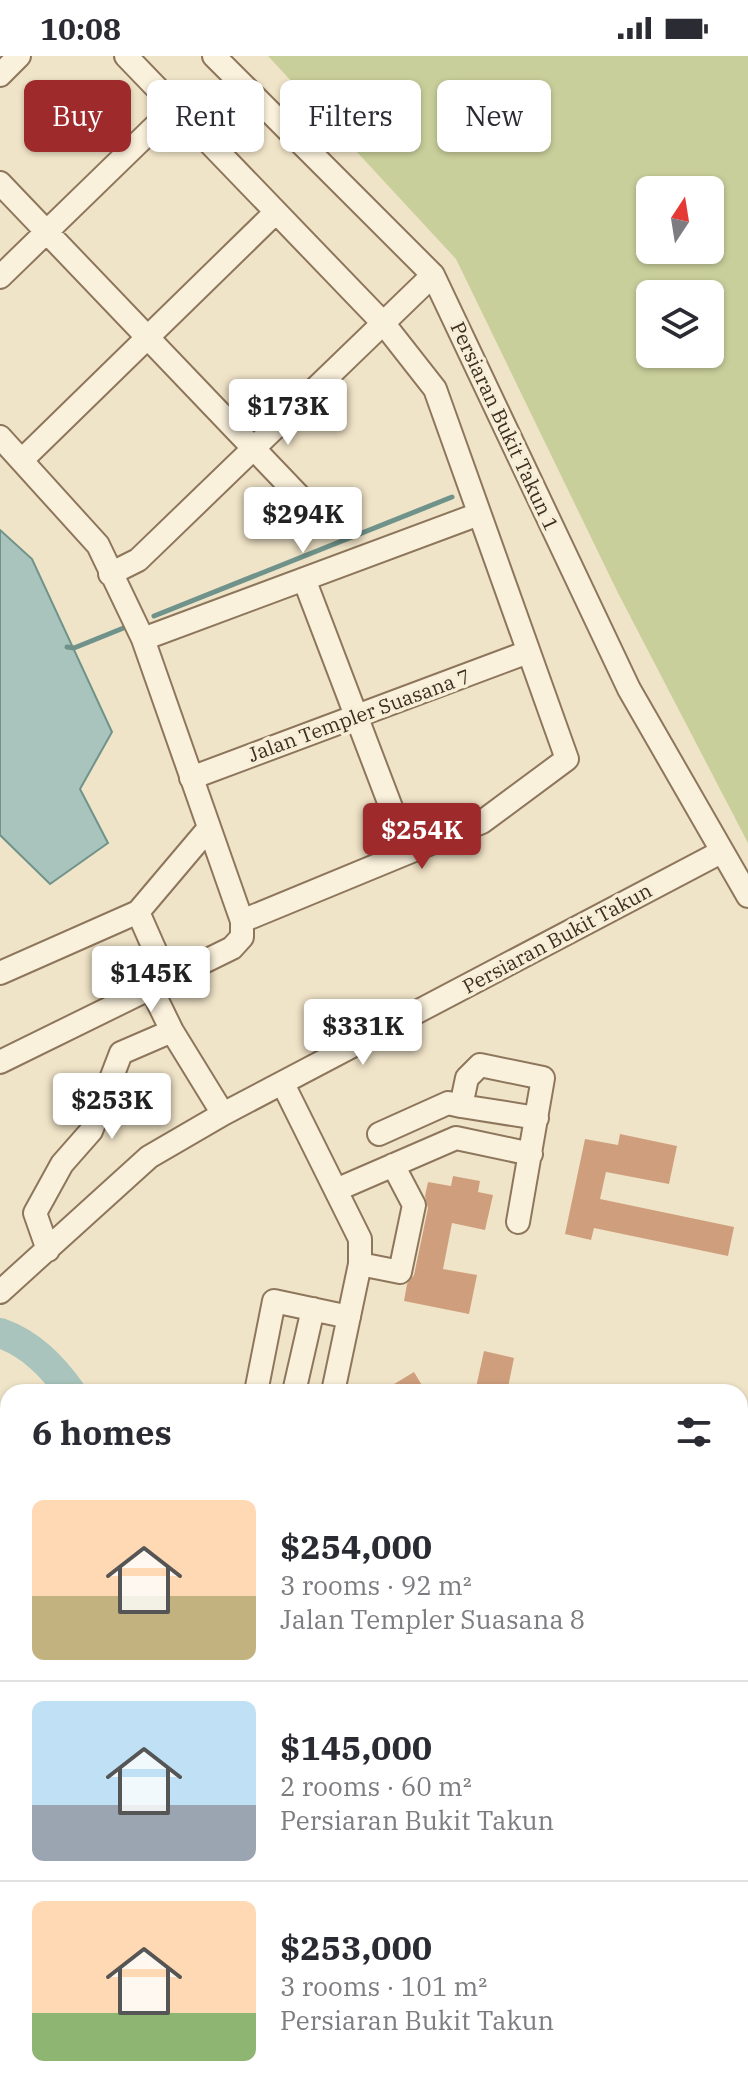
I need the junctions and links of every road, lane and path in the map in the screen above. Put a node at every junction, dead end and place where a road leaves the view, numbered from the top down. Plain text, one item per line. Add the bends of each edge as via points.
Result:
1 (19, 56) edge
2 (126, 56) edge
3 (214, 56) edge
4 (0, 75) edge
5 (149, 80) edge
6 (147, 134) edge
7 (218, 152) edge
8 (0, 183) edge
9 (276, 212) junction
10 (46, 232) junction
11 (433, 275) junction
12 (0, 277) edge
13 (384, 324) junction
14 (147, 337) junction
15 (0, 437) edge
16 (253, 448) junction
17 (22, 460) junction
18 (301, 498) dead end
19 (479, 514) junction
20 (110, 574) junction
21 (304, 579) junction
22 (143, 639) junction
23 (528, 652) junction
24 (356, 716) junction
25 (191, 778) junction
26 (209, 828) junction
27 (408, 852) junction
28 (721, 852) junction
29 (748, 896) edge
30 (138, 912) junction
31 (242, 921) junction
32 (0, 973) edge
33 (159, 984) junction
34 (172, 1031) junction
35 (0, 1062) edge
36 (283, 1084) junction
37 (461, 1106) junction
38 (223, 1114) junction
39 (537, 1118) junction
40 (379, 1134) dead end
41 (531, 1154) junction
42 (393, 1165) junction
43 (336, 1190) junction
44 (518, 1222) dead end
45 (48, 1250) junction
46 (360, 1264) junction
47 (4, 1289) edge
48 (313, 1309) junction
49 (349, 1317) junction
50 (258, 1384) edge
51 (296, 1384) edge
52 (335, 1384) edge

1 - 4 street
2 - 5 street
3 - 11 street, Persiaran Bukit Takun 1
6 - 10 street
7 - 9 street
8 - 10 street
9 - 13 street
9 - 14 street
10 - 12 street
10 - 14 street
11 - 13 street
11 - 28 street, Persiaran Bukit Takun 1 via 629,689
13 - 16 street
13 - 19 street via 435,389
14 - 16 street
14 - 17 street
15 - 17 street
16 - 18 street
16 - 20 street via 138,560
17 - 20 street via 98,545
19 - 21 street
19 - 23 street
20 - 22 street
21 - 22 street
21 - 24 street
22 - 25 street
23 - 24 street, Jalan Templer Suasana 7
23 - 27 street via 567,759 482,822
24 - 25 street, Jalan Templer Suasana 7
24 - 27 street
25 - 26 street
26 - 30 street
26 - 31 street
27 - 31 street
28 - 29 street, Persiaran Bukit Takun 1
28 - 36 street, Persiaran Bukit Takun
30 - 32 street
30 - 33 street
31 - 33 street via 242,937 232,948
33 - 34 street
33 - 35 street
34 - 38 street
34 - 45 street via 121,1053 91,1131 62,1164 35,1213
36 - 38 street, Persiaran Bukit Takun
36 - 43 street
37 - 39 street
37 - 39 street via 467,1078 480,1065 543,1078
37 - 40 street via 448,1103
38 - 45 street, Persiaran Bukit Takun via 149,1157
39 - 41 street
41 - 42 street via 456,1138
41 - 44 street
42 - 43 street
42 - 46 street via 414,1205 400,1272
43 - 46 street via 360,1239
45 - 47 street, Persiaran Bukit Takun
46 - 49 street
48 - 49 street
48 - 50 street via 274,1301
48 - 51 street
49 - 52 street

